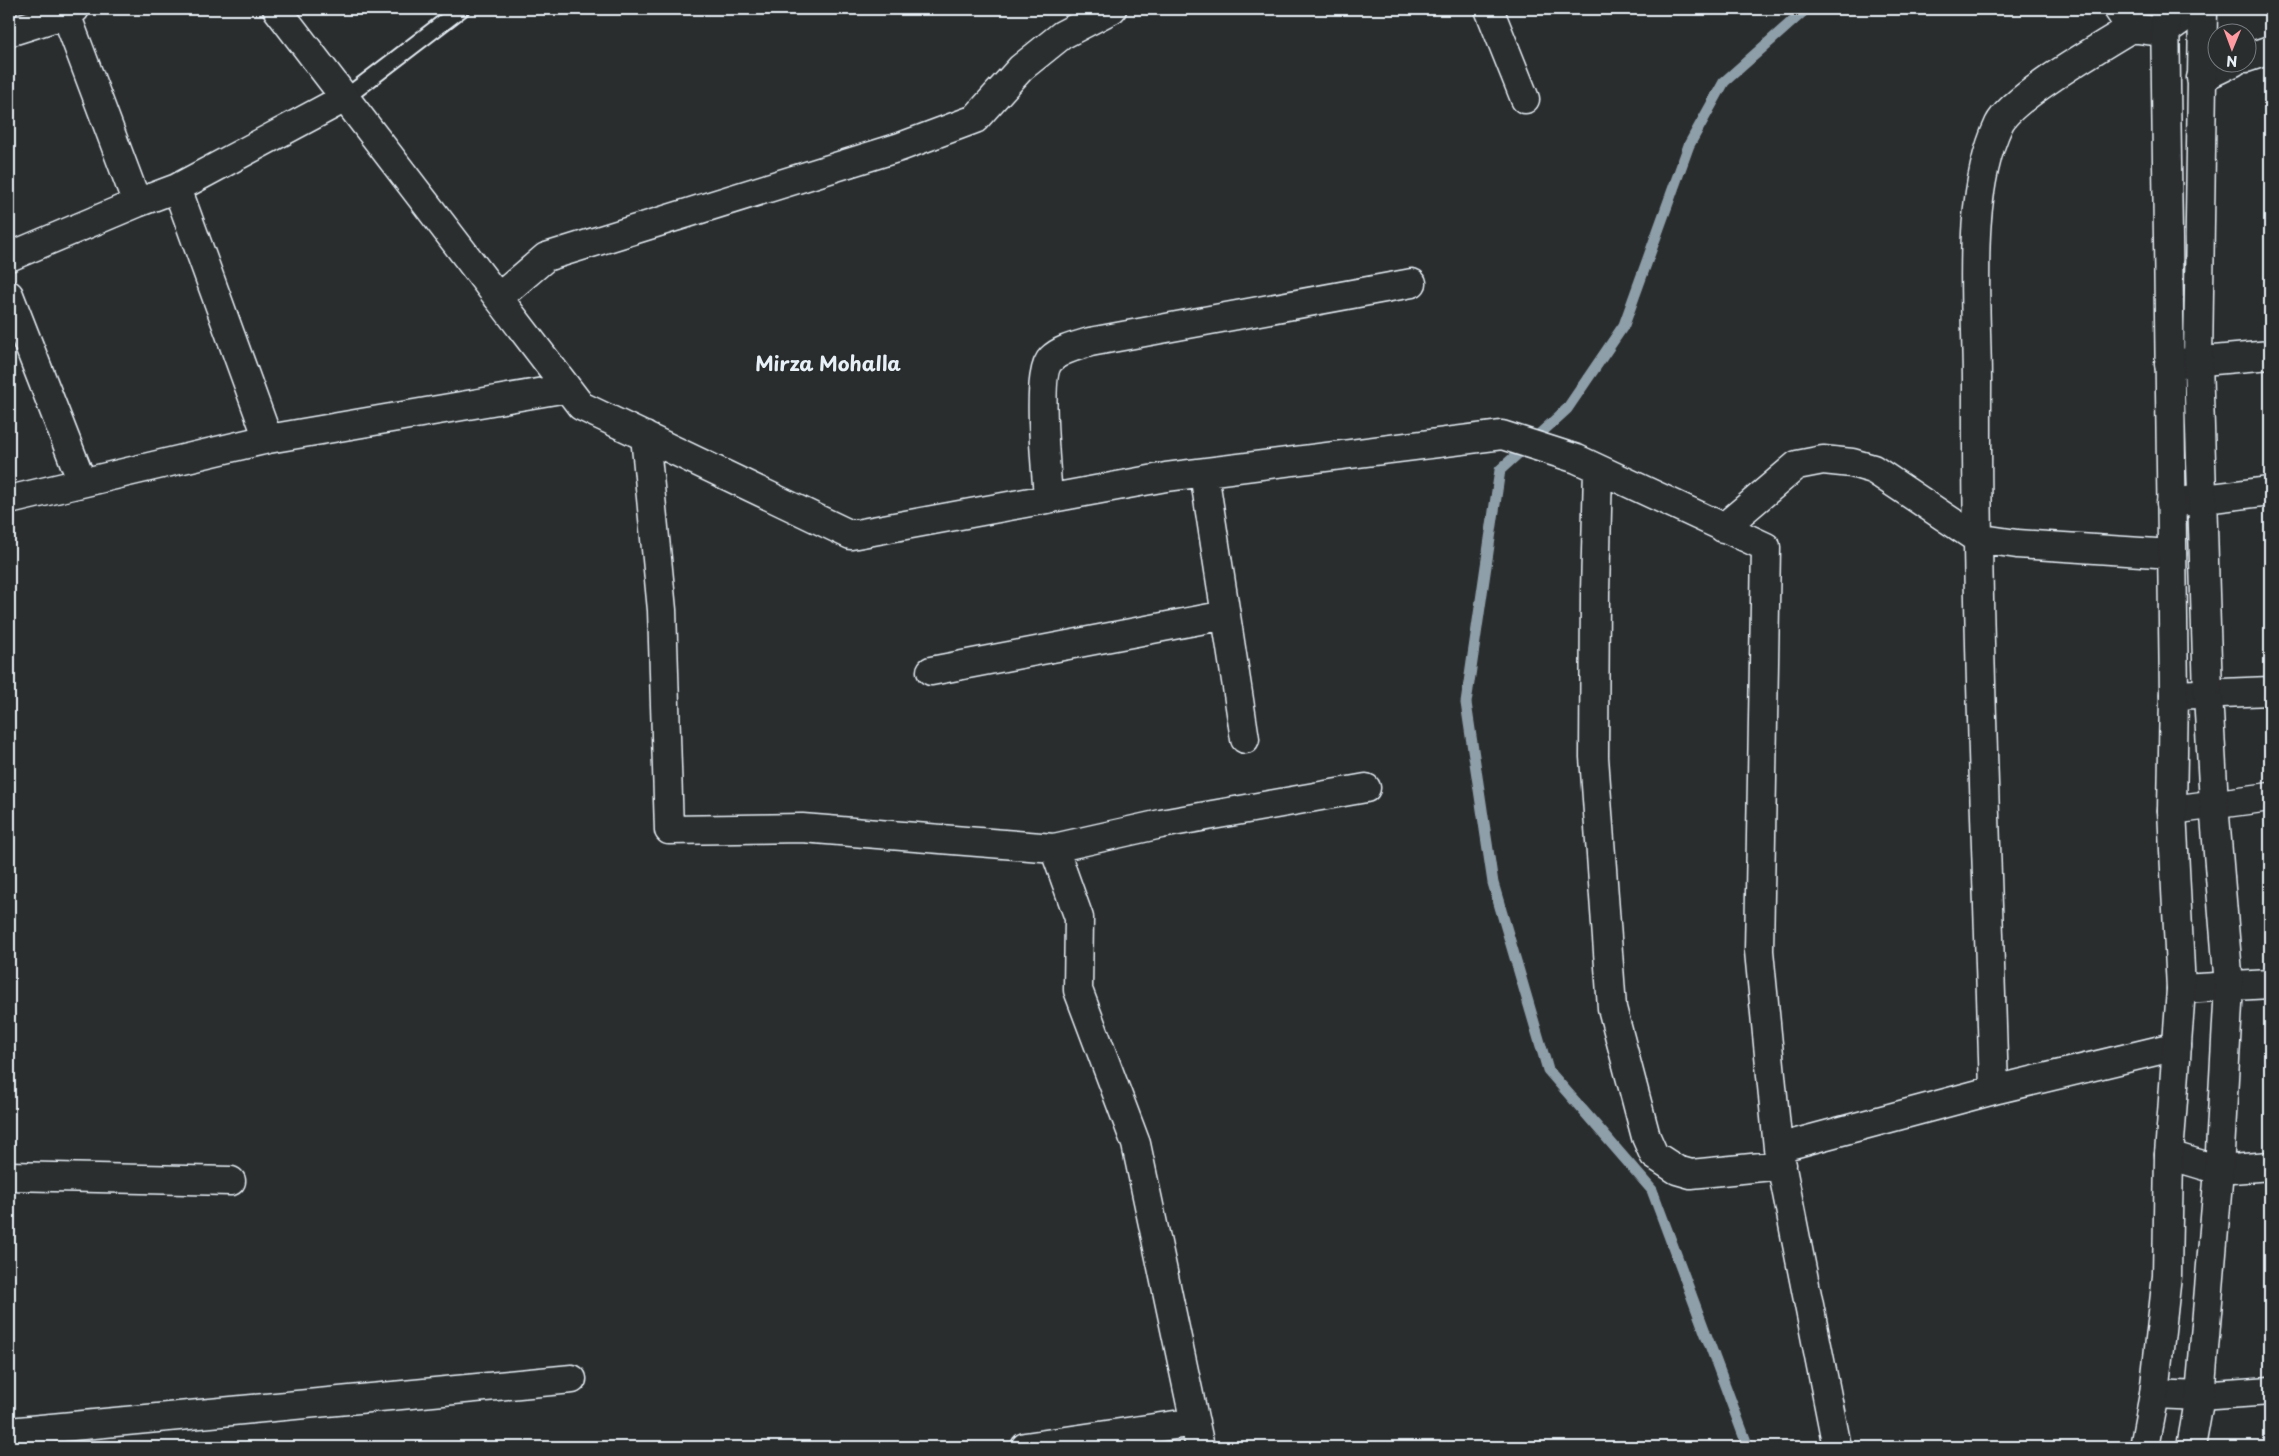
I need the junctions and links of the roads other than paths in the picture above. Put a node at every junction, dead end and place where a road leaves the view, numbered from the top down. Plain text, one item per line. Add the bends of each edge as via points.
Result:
1 (277, 9) edge
2 (461, 9) edge
3 (1112, 9) edge
4 (1489, 9) edge
5 (2196, 9) edge
6 (2203, 9) edge
7 (71, 11) edge
8 (2125, 18) edge
9 (2165, 20) edge
10 (9, 32) edge
11 (2270, 50) edge
12 (2256, 55) edge
13 (2213, 72) edge
14 (2201, 78) junction
15 (345, 98) junction
16 (1525, 99) dead end
17 (177, 188) junction
18 (137, 203) junction
19 (9, 257) edge
20 (1412, 283) dead end
21 (9, 294) edge
22 (498, 298) junction
23 (2270, 355) edge
24 (2198, 361) junction
25 (2169, 364) junction
26 (567, 388) junction
27 (645, 436) junction
28 (268, 439) junction
29 (1587, 464) junction
30 (1204, 474) junction
31 (82, 482) junction
32 (2270, 492) edge
33 (1048, 499) junction
34 (2202, 499) junction
35 (9, 500) edge
36 (2171, 503) junction
37 (1723, 528) junction
38 (1976, 538) junction
39 (2172, 554) junction
40 (1226, 615) junction
41 (932, 672) dead end
42 (2270, 691) edge
43 (2208, 694) junction
44 (2174, 695) junction
45 (1245, 739) dead end
46 (1366, 788) dead end
47 (2270, 797) edge
48 (2214, 804) junction
49 (2172, 810) junction
50 (1054, 848) junction
51 (2270, 984) edge
52 (2229, 986) junction
53 (2181, 989) junction
54 (2177, 1046) junction
55 (1994, 1090) junction
56 (2169, 1155) junction
57 (1780, 1157) junction
58 (2270, 1166) edge
59 (2219, 1170) junction
60 (9, 1176) edge
61 (231, 1181) dead end
62 (572, 1379) dead end
63 (2270, 1391) edge
64 (2154, 1394) junction
65 (2200, 1396) junction
66 (9, 1432) edge
67 (1198, 1434) edge
68 (1025, 1447) edge
69 (1837, 1447) edge
70 (2144, 1447) edge
71 (2191, 1447) edge

1 - 15 street
2 - 15 lane
3 - 22 street via 1062,35 1021,68 975,119 900,148 546,257
4 - 16 street
5 - 9 street
6 - 14 street
7 - 10 street
7 - 18 street
8 - 9 street
8 - 38 street via 2015,104 1999,122 1987,158 1975,223
9 - 25 street
11 - 12 street
13 - 14 street
14 - 24 street
15 - 17 street
15 - 22 street
17 - 18 street
17 - 28 street
18 - 19 street
20 - 33 street via 1090,342 1064,350 1051,359 1043,378
21 - 31 street
22 - 26 street
23 - 24 street
24 - 25 street
24 - 34 street
25 - 36 street
26 - 27 street via 581,406
26 - 28 street
27 - 33 street via 851,535
27 - 50 street via 662,610 669,830 802,828
28 - 31 street
29 - 30 street via 1502,435
29 - 37 street
29 - 57 street via 1595,593 1594,757 1612,1008 1646,1137 1654,1155 1677,1170 1691,1174
30 - 33 street via 1166,477
30 - 40 street
31 - 35 street
32 - 34 street
34 - 36 street
34 - 43 street
36 - 39 street
37 - 38 street via 1797,465 1823,460 1873,469
37 - 57 street via 1766,547 1759,952
38 - 39 street via 2017,544
38 - 55 street
39 - 44 street
40 - 41 street
40 - 45 street
42 - 43 street
43 - 44 street
43 - 48 street
44 - 49 street
46 - 50 street via 1161,824
47 - 48 street
48 - 49 street
48 - 52 street
49 - 53 street
50 - 67 street via 1079,918 1078,990 1136,1144
51 - 52 street
52 - 53 street
52 - 59 street
53 - 54 street
54 - 55 street
54 - 56 street
55 - 57 street
56 - 59 street
56 - 64 street via 2166,1276
57 - 69 street
58 - 59 street
59 - 65 street
60 - 61 street
62 - 66 street
63 - 65 street
64 - 65 street
64 - 70 street
65 - 71 street
67 - 68 street

